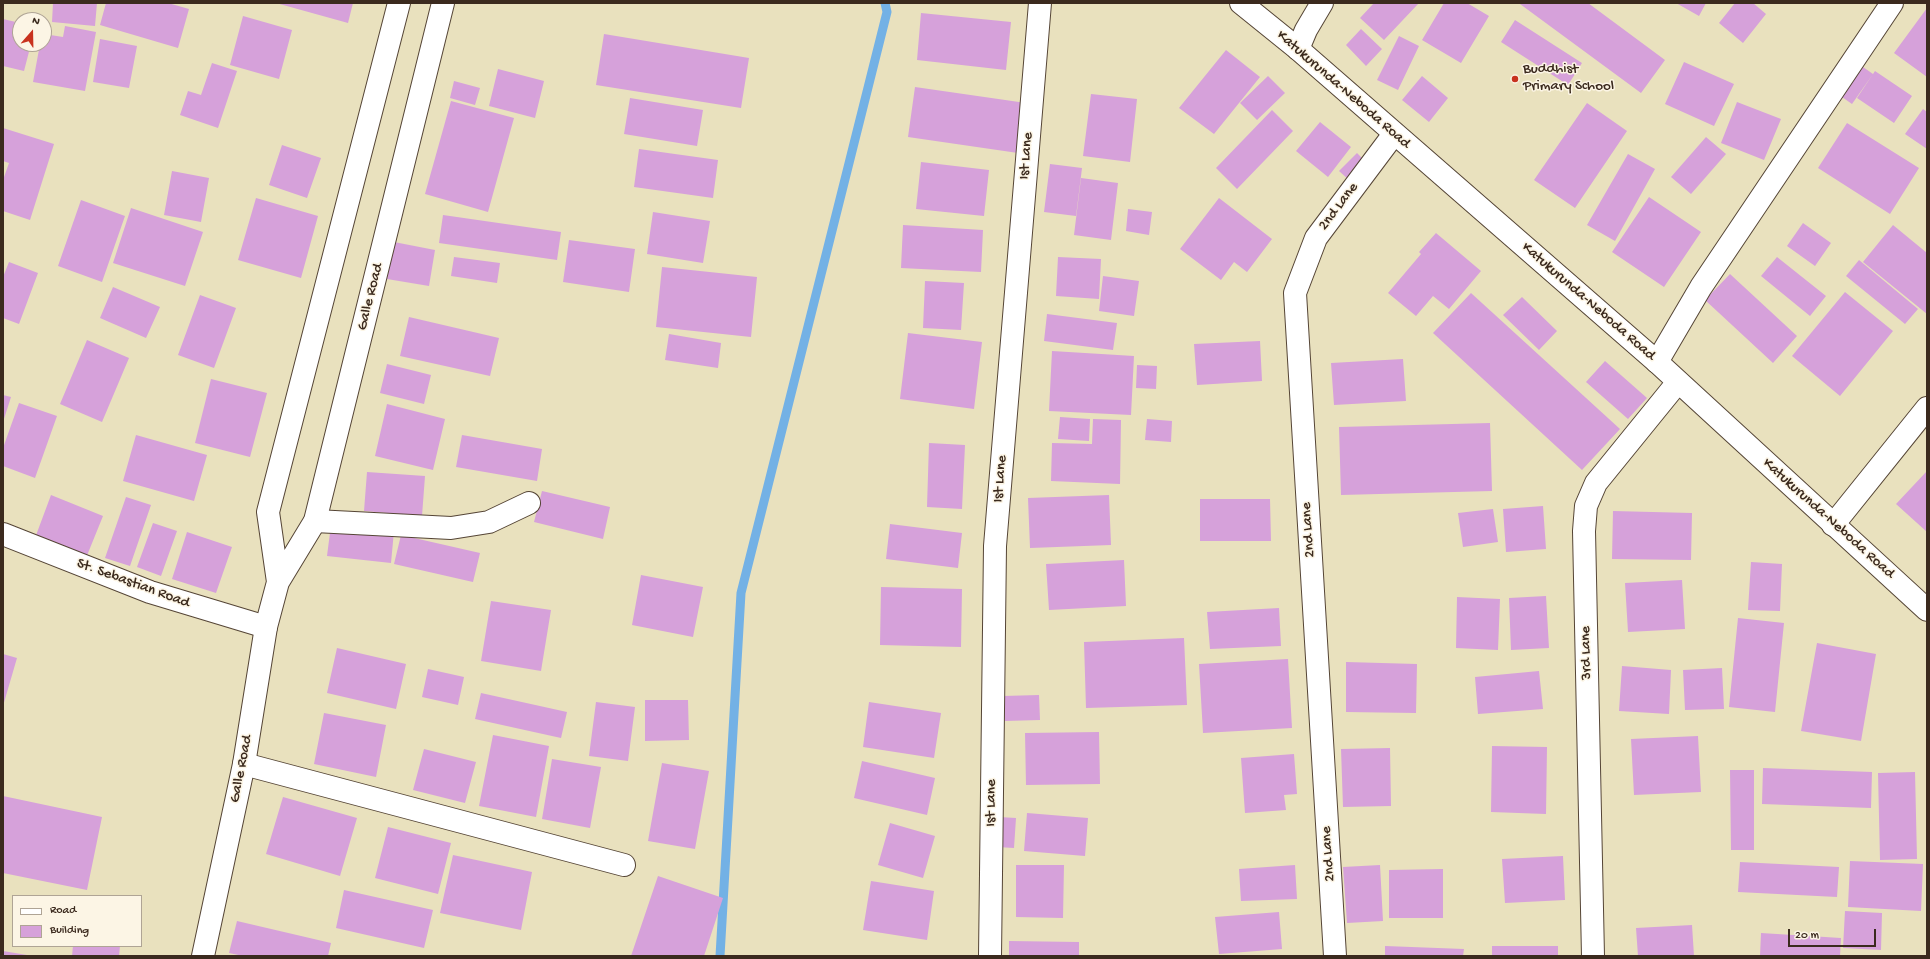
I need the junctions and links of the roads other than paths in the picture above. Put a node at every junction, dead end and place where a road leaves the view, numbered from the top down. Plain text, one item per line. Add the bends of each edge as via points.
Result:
1 (399, 3) edge
2 (443, 3) edge
3 (1040, 3) edge
4 (1241, 3) edge
5 (1322, 3) edge
6 (1892, 3) edge
7 (1298, 49) junction
8 (1394, 134) junction
9 (1657, 362) junction
10 (1678, 382) junction
11 (1927, 408) edge
12 (529, 504) dead end
13 (315, 521) junction
14 (1833, 524) junction
15 (3, 534) edge
16 (278, 582) junction
17 (1927, 610) edge
18 (266, 628) junction
19 (244, 764) junction
20 (624, 865) dead end
21 (203, 956) edge
22 (990, 956) edge
23 (1335, 956) edge
24 (1593, 956) edge

1 - 16 main road, Galle Road via 268,512
2 - 13 main road, Galle Road
3 - 22 main road, Ist Lane via 996,546
4 - 7 main road, Katukurunda-Neboda Road
5 - 7 main road
6 - 9 main road via 1701,287
7 - 8 main road, Katukurunda-Neboda Road
8 - 9 main road, Katukurunda-Neboda Road
8 - 23 main road, 2nd Lane via 1316,238 1295,293
9 - 10 main road, Katukurunda-Neboda Road
10 - 14 main road, Katukurunda-Neboda Road
10 - 24 main road, 3rd Lane via 1596,483 1586,506 1584,539
11 - 14 main road
12 - 13 main road via 489,522 452,528
13 - 16 main road, Galle Road
14 - 17 main road, Katukurunda-Neboda Road
15 - 18 main road, St. Sebastian Road via 150,592
16 - 18 main road, Galle Road
18 - 19 main road, Galle Road
19 - 20 main road
19 - 21 main road, Galle Road

